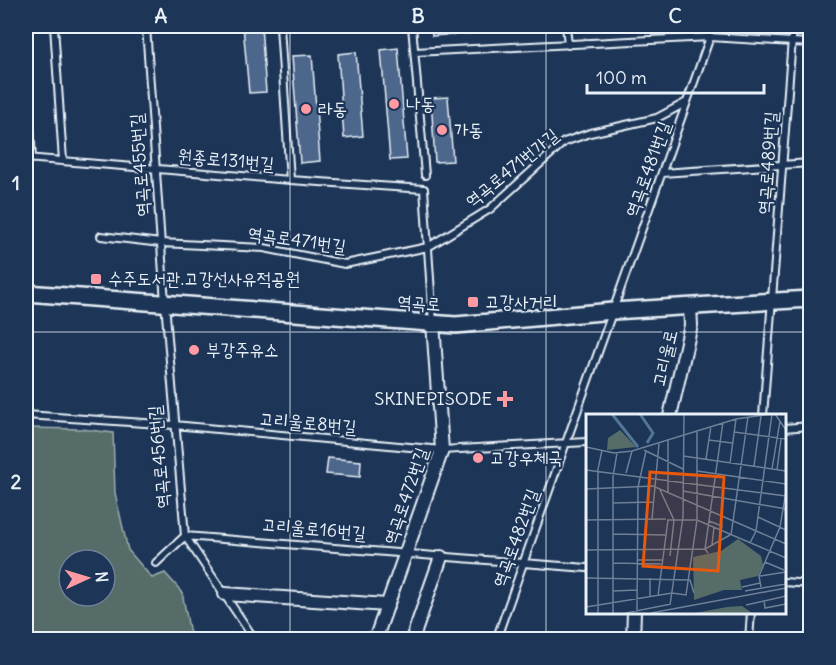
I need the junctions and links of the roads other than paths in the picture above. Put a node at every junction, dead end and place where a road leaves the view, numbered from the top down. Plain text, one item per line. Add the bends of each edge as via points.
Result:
1 (54, 26) edge
2 (146, 26) edge
3 (280, 26) edge
4 (412, 26) edge
5 (566, 26) edge
6 (709, 26) edge
7 (793, 26) edge
8 (710, 38) junction
9 (791, 42) junction
10 (810, 43) edge
11 (568, 45) junction
12 (415, 52) junction
13 (26, 61) edge
14 (688, 102) junction
15 (29, 158) edge
16 (63, 161) junction
17 (810, 163) edge
18 (782, 165) junction
19 (156, 169) junction
20 (662, 173) junction
21 (425, 175) dead end
22 (291, 180) junction
23 (101, 236) dead end
24 (161, 243) junction
25 (428, 247) junction
26 (26, 293) edge
27 (810, 299) edge
28 (773, 302) junction
29 (165, 303) junction
30 (690, 307) junction
31 (613, 311) junction
32 (434, 323) junction
33 (670, 414) edge
34 (763, 414) edge
35 (26, 415) edge
36 (174, 425) junction
37 (810, 426) edge
38 (785, 428) edge
39 (586, 441) edge
40 (566, 443) junction
41 (442, 450) junction
42 (185, 536) junction
43 (405, 555) junction
44 (441, 557) junction
45 (156, 563) dead end
46 (524, 563) junction
47 (586, 568) edge
48 (785, 582) edge
49 (810, 584) edge
50 (225, 594) junction
51 (387, 605) junction
52 (634, 614) edge
53 (751, 614) edge
54 (255, 639) edge
55 (375, 639) edge
56 (412, 639) edge
57 (496, 639) edge
58 (633, 639) edge
59 (749, 639) edge

1 - 16 lane
2 - 19 lane, 역곡로455번길
3 - 22 lane
4 - 12 lane
5 - 11 lane
6 - 8 lane
7 - 9 lane, 역곡로489번길
8 - 9 lane
8 - 11 lane
8 - 14 lane, 역곡로481번길
9 - 10 lane
9 - 18 lane, 역곡로489번길
11 - 12 lane
12 - 21 lane
13 - 15 lane
14 - 20 lane, 역곡로481번길
14 - 25 lane, 역곡로471번가길 via 657,118 564,142 490,209
15 - 16 lane, 원종로131번길
16 - 19 lane, 원종로131번길
17 - 18 lane
18 - 20 lane
18 - 28 lane, 역곡로489번길
19 - 22 lane, 원종로131번길
19 - 24 lane, 역곡로455번길
20 - 31 lane, 역곡로481번길
22 - 25 lane, 원종로131번길 via 423,189
23 - 24 lane
24 - 25 lane, 역곡로471번길 via 264,248 345,264
24 - 29 lane, 역곡로455번길
25 - 32 lane
26 - 29 street, 역곡로
27 - 28 street, 역곡로
28 - 30 street, 역곡로
28 - 34 lane, 역곡로489번길
29 - 32 street, 역곡로
29 - 36 lane, 역곡로456번길
30 - 31 street, 역곡로
30 - 33 street, 고리울로 via 691,325
31 - 32 street, 역곡로 via 456,325
31 - 40 lane, 역곡로482번길
32 - 41 street, 역곡로472번길
35 - 36 lane, 고리울로8번길
36 - 41 lane, 고리울로8번길
36 - 42 lane, 역곡로456번길
37 - 38 lane
39 - 40 lane, 고리울로8번길
40 - 41 lane, 고리울로8번길
40 - 46 lane, 역곡로482번길
41 - 43 street, 역곡로472번길
42 - 43 lane, 고리울로16번길
42 - 45 lane
42 - 50 lane, 역곡로456번길
43 - 44 lane, 고리울로16번길
43 - 51 street, 역곡로472번길
44 - 46 lane, 고리울로16번길
44 - 56 street
46 - 47 lane, 고리울로16번길
46 - 57 lane, 역곡로482번길
48 - 49 lane
50 - 51 street
50 - 54 lane, 역곡로456번길
51 - 55 street, 역곡로472번길
52 - 58 street
53 - 59 lane

